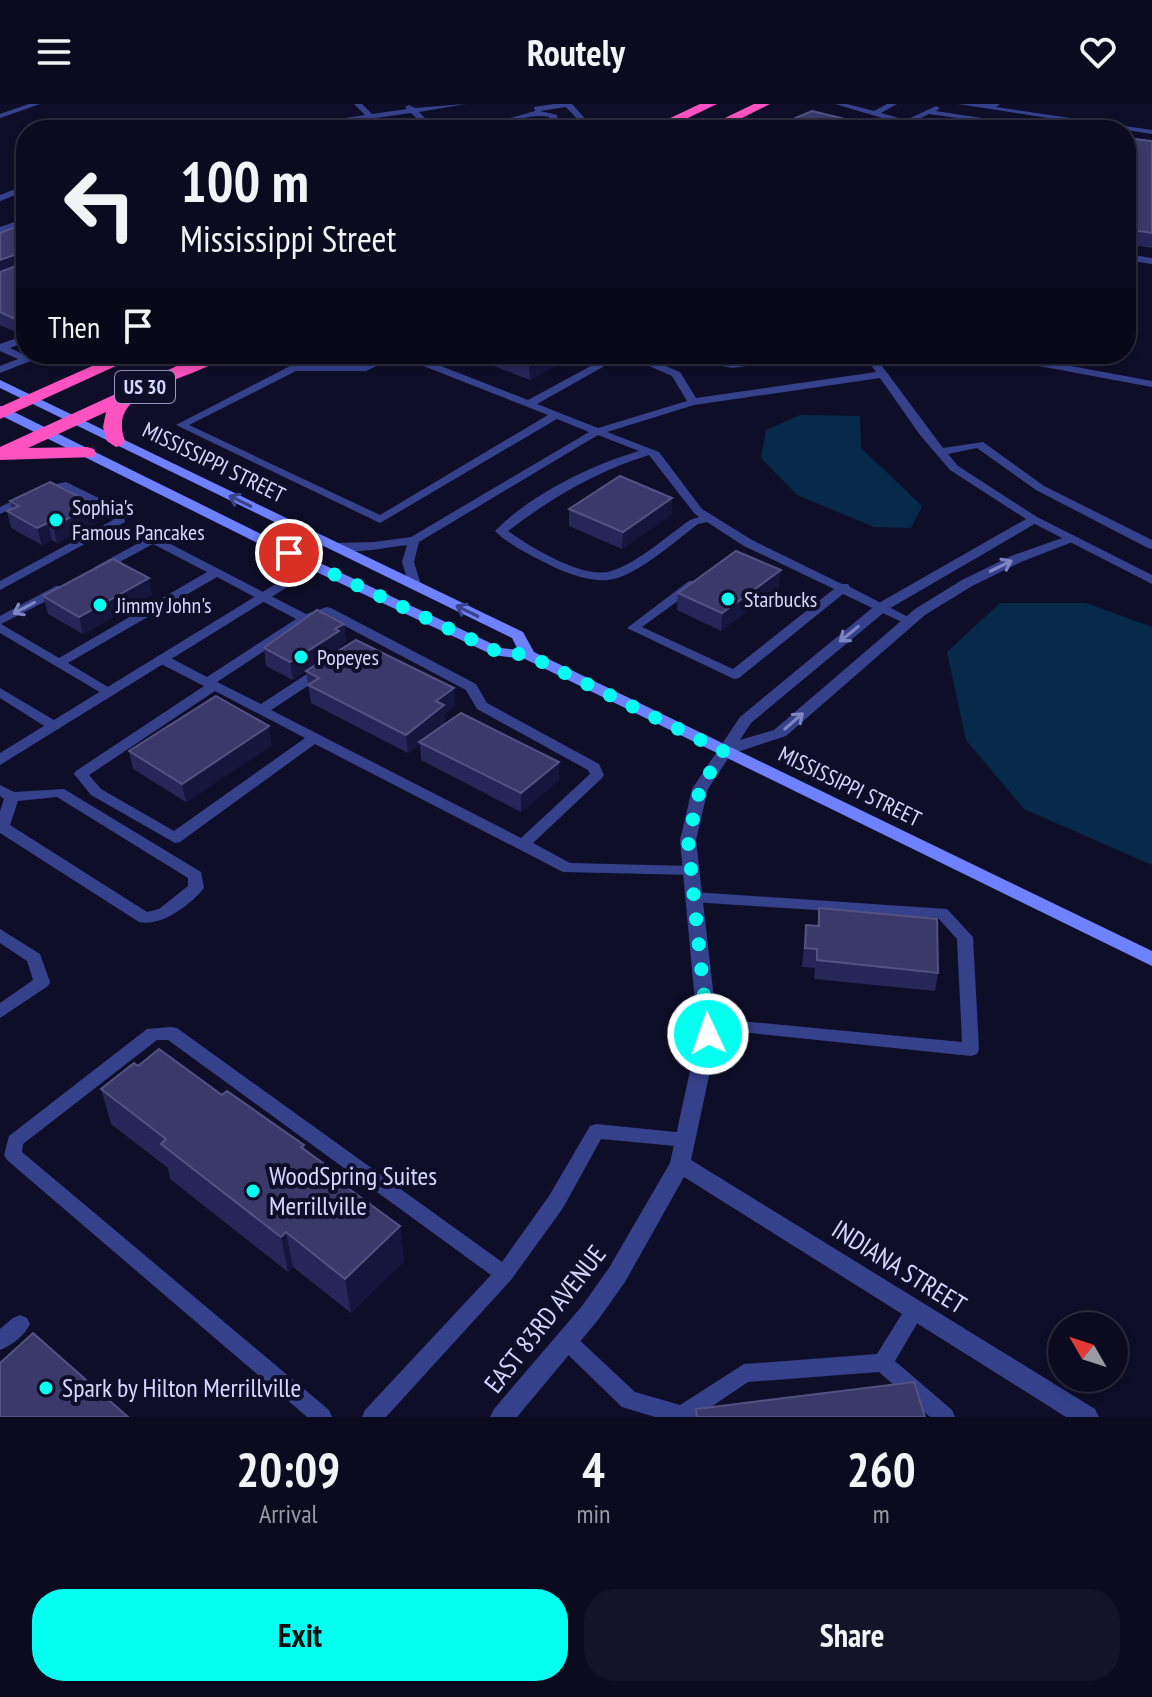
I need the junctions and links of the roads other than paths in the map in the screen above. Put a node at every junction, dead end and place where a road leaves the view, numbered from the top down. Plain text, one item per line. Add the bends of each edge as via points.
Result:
1 (36, 104) edge
2 (358, 104) edge
3 (462, 104) edge
4 (568, 104) edge
5 (711, 104) edge
6 (764, 104) edge
7 (839, 104) edge
8 (893, 104) edge
9 (943, 104) edge
10 (962, 104) edge
11 (993, 106) edge
12 (410, 107) edge
13 (928, 112) junction
14 (874, 114) junction
15 (553, 115) junction
16 (0, 116) edge
17 (368, 116) junction
18 (819, 118) edge
19 (340, 120) edge
20 (373, 120) edge
21 (501, 120) edge
22 (509, 120) edge
23 (554, 120) edge
24 (566, 120) edge
25 (582, 120) edge
26 (675, 120) edge
27 (729, 120) edge
28 (826, 120) edge
29 (898, 120) edge
30 (910, 120) edge
31 (985, 120) edge
32 (1079, 120) edge
33 (111, 364) edge
34 (195, 364) edge
35 (374, 364) edge
36 (427, 364) edge
37 (602, 364) edge
38 (652, 364) edge
39 (876, 364) edge
40 (1044, 364) edge
41 (883, 374) junction
42 (0, 384) edge
43 (1152, 384) edge
44 (129, 394) junction
45 (32, 400) junction
46 (693, 402) junction
47 (529, 404) junction
48 (1, 412) edge
49 (556, 415) junction
50 (72, 419) junction
51 (598, 431) junction
52 (45, 433) junction
53 (116, 441) junction
54 (649, 452) junction
55 (940, 452) junction
56 (87, 453) junction
57 (0, 456) edge
58 (0, 511) edge
59 (709, 518) junction
60 (1033, 519) junction
61 (1073, 539) junction
62 (414, 540) junction
63 (748, 543) junction
64 (1152, 545) edge
65 (335, 547) junction
66 (735, 553) edge
67 (313, 565) junction
68 (710, 571) edge
69 (217, 572) junction
70 (83, 576) edge
71 (1152, 580) edge
72 (3, 581) edge
73 (69, 583) edge
74 (415, 585) junction
75 (844, 587) junction
76 (262, 596) junction
77 (882, 607) junction
78 (305, 619) junction
79 (0, 621) edge
80 (910, 621) junction
81 (0, 628) edge
82 (376, 636) junction
83 (363, 644) edge
84 (528, 655) junction
85 (162, 659) junction
86 (338, 661) edge
87 (59, 663) junction
88 (210, 685) junction
89 (0, 692) edge
90 (108, 693) junction
91 (261, 710) junction
92 (54, 726) junction
93 (314, 738) junction
94 (723, 751) junction
95 (0, 760) edge
96 (6, 793) edge
97 (522, 845) junction
98 (689, 871) junction
99 (693, 897) junction
100 (0, 935) edge
101 (1152, 959) edge
102 (0, 1012) edge
103 (708, 1024) junction
104 (686, 1140) junction
105 (680, 1164) junction
106 (504, 1274) junction
107 (915, 1310) junction
108 (20, 1324) dead end
109 (0, 1341) edge
110 (567, 1341) junction
111 (883, 1363) junction
112 (648, 1411) edge
113 (322, 1417) edge
114 (372, 1417) edge
115 (502, 1417) edge
116 (945, 1417) edge
117 (1087, 1417) edge

1 - 16 lane
2 - 17 lane
3 - 12 lane
4 - 21 lane
4 - 25 lane
5 - 26 highway
6 - 27 highway
7 - 14 lane
8 - 14 lane
9 - 13 lane
10 - 11 lane
11 - 32 lane
12 - 17 lane
13 - 30 lane
13 - 31 lane
14 - 29 lane
15 - 22 lane via 530,112
15 - 23 lane
15 - 24 lane
17 - 19 lane
17 - 20 lane
18 - 28 lane
33 - 45 highway, US 30
34 - 44 highway, US 30
35 - 49 lane via 294,368 181,425 380,520
36 - 47 lane
37 - 47 lane
38 - 46 lane via 676,374
39 - 41 lane
40 - 43 lane
41 - 46 lane
41 - 55 lane
42 - 45 street, MISSISSIPPI STREET
44 - 50 highway, US 30
44 - 53 highway via 112,415
45 - 48 highway, US 30
45 - 50 street, MISSISSIPPI STREET
46 - 51 lane
47 - 49 lane
48 - 52 street, MISSISSIPPI STREET
49 - 51 lane
50 - 52 highway, US 30
50 - 53 street, MISSISSIPPI STREET
51 - 54 lane
51 - 62 lane
52 - 56 street, MISSISSIPPI STREET
52 - 57 highway, US 30
65 -> 53 street, MISSISSIPPI STREET
54 - 59 lane
54 - 59 lane via 613,463 530,508 501,531 522,548 593,576 612,576 694,522
55 - 60 lane via 954,468
55 - 64 lane via 979,444 1040,488
56 - 57 highway
56 - 67 street, MISSISSIPPI STREET
58 - 72 lane via 66,485 119,512 119,522
59 - 63 lane
60 - 61 lane
60 - 77 street, EAST 83RD AVENUE
61 - 71 lane
80 -> 61 street via 967,583
62 - 65 lane
62 - 74 lane via 408,562
63 - 66 lane
63 - 75 lane
65 - 74 street, MISSISSIPPI STREET
67 - 76 street
67 - 84 street, MISSISSIPPI STREET via 498,652
68 - 75 lane via 633,628 734,675
69 - 70 lane via 153,539
69 - 76 lane
69 - 87 lane
73 -> 79 lane
84 -> 74 street, MISSISSIPPI STREET via 518,635
75 - 77 lane
76 - 78 lane
76 - 85 street
77 - 80 lane
77 -> 94 street, EAST 83RD AVENUE via 745,720
78 - 82 lane via 327,611
78 - 88 lane
94 -> 80 street via 780,733
81 - 87 lane
82 - 83 lane
82 - 97 lane via 471,687 477,710 594,767 597,775
84 - 94 street, MISSISSIPPI STREET
85 - 88 lane
85 - 90 street
86 - 91 lane
87 - 90 lane
88 - 91 lane
88 - 93 lane via 81,774 96,792 175,838
89 - 92 lane
90 - 92 street
91 - 93 lane
92 - 95 street
93 - 97 lane
94 - 98 street, EAST 83RD AVENUE via 693,810
94 - 101 street, MISSISSIPPI STREET
96 - 96 lane via 2,827 145,918 164,913 196,888 196,876 59,792
97 - 98 lane via 568,868
98 - 99 street, EAST 83RD AVENUE
99 - 103 street, EAST 83RD AVENUE
99 - 103 lane via 942,913 965,937 971,1049
100 - 102 lane via 34,958 42,982
103 - 104 street, EAST 83RD AVENUE
104 - 105 street, EAST 83RD AVENUE
104 - 106 lane via 596,1131 556,1202
105 - 107 street, INDIANA STREET
105 - 110 street, EAST 83RD AVENUE via 617,1275
106 - 113 lane via 171,1033 153,1034 15,1141 13,1155
106 - 114 lane
107 - 111 lane
107 - 117 street, INDIANA STREET
108 - 109 lane
110 - 112 lane via 629,1400
110 - 115 street, EAST 83RD AVENUE
111 - 112 lane via 744,1373 682,1415
111 - 116 lane

